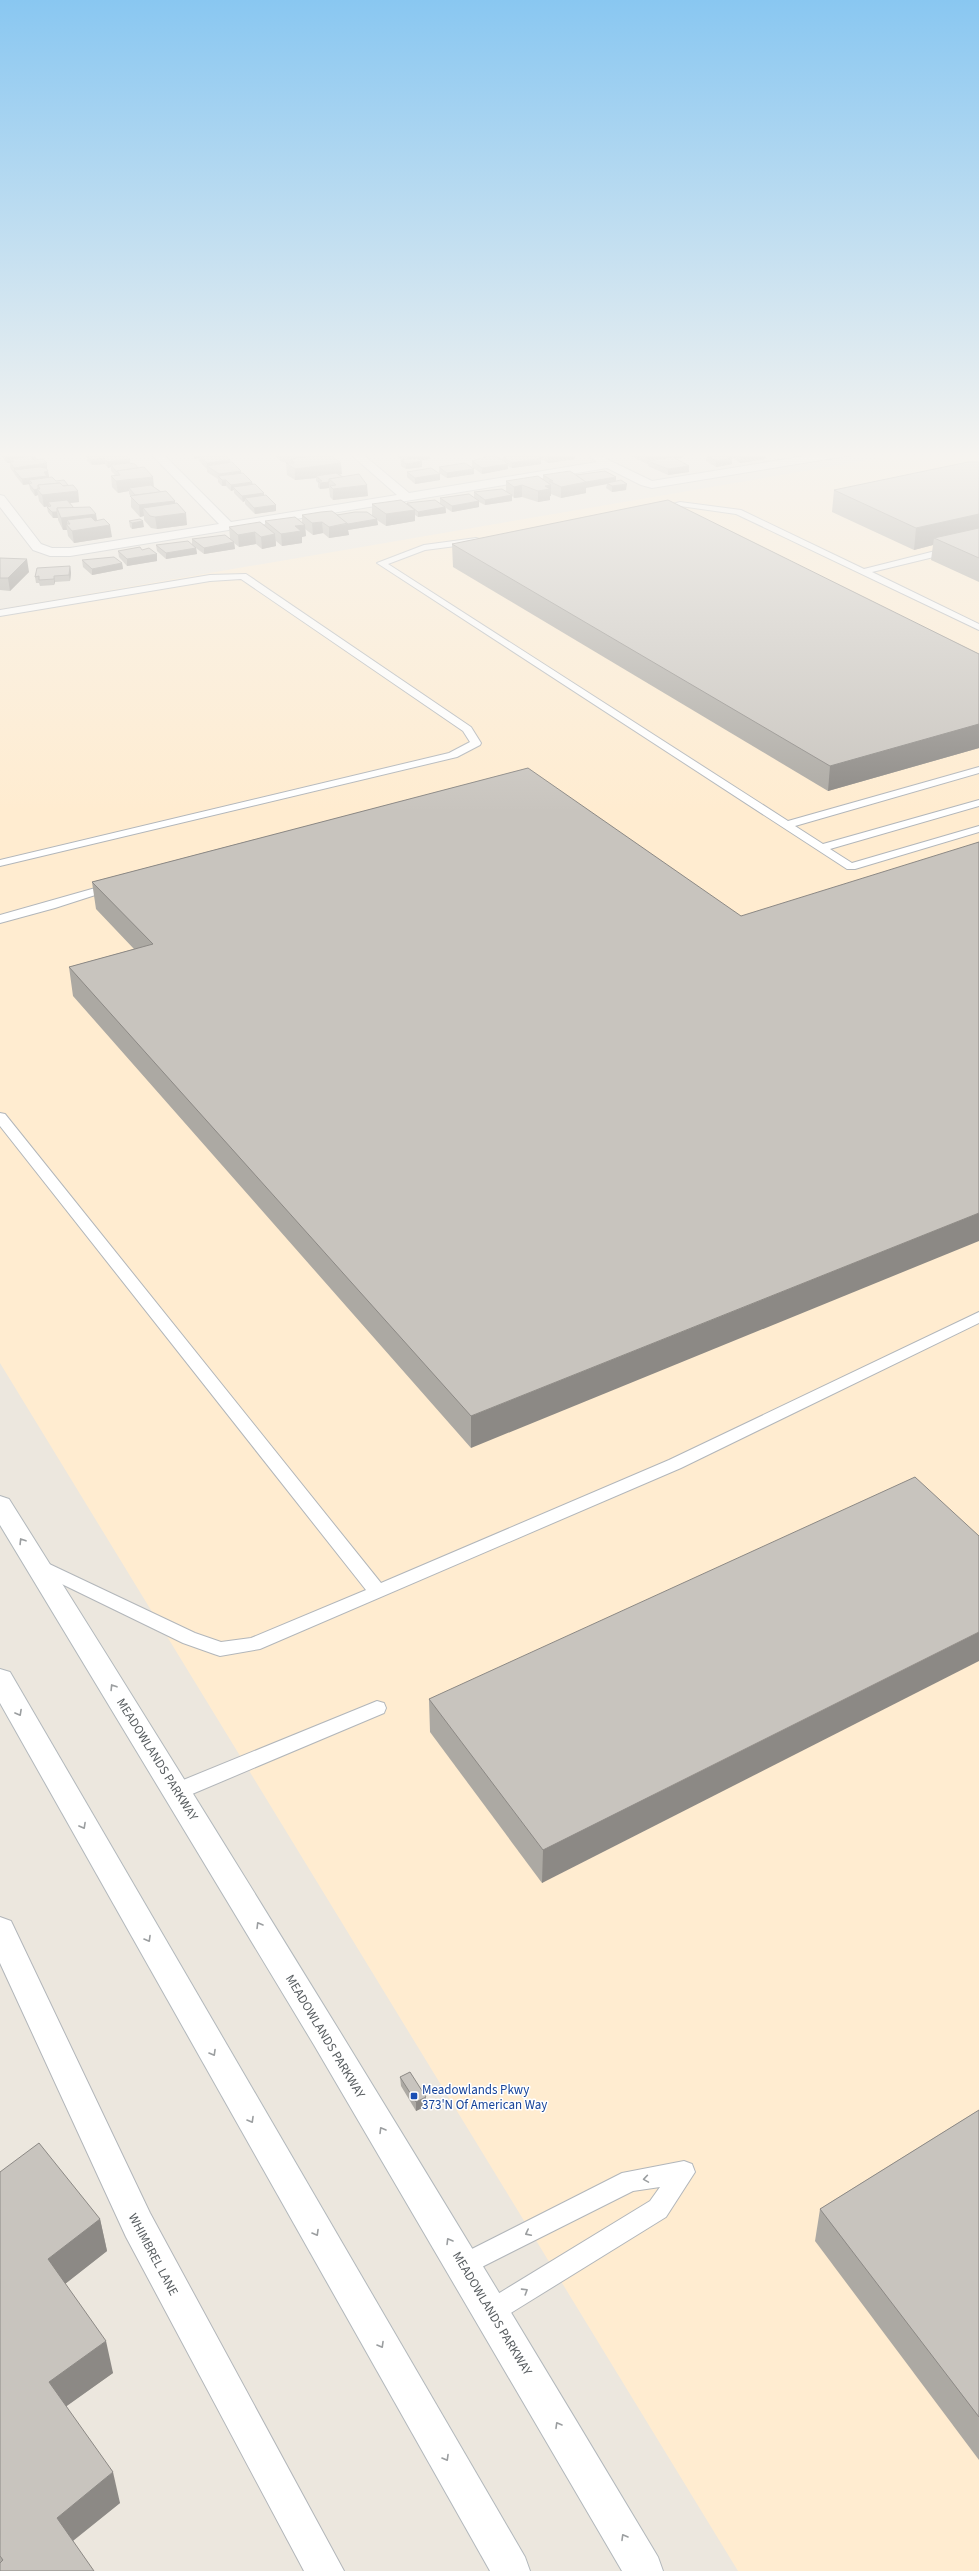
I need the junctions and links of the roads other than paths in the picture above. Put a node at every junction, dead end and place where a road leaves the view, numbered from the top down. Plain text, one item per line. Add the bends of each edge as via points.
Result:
1 (395, 572) edge
2 (863, 572) edge
3 (0, 613) edge
4 (979, 627) edge
5 (979, 770) edge
6 (979, 803) edge
7 (786, 826) junction
8 (979, 829) edge
9 (821, 848) junction
10 (0, 863) edge
11 (124, 882) edge
12 (0, 919) edge
13 (0, 1116) edge
14 (979, 1317) edge
15 (0, 1505) edge
16 (38, 1566) junction
17 (378, 1592) junction
18 (0, 1679) edge
19 (377, 1708) dead end
20 (178, 1791) junction
21 (0, 1930) edge
22 (464, 2265) junction
23 (492, 2311) junction
24 (324, 2571) edge
25 (511, 2571) edge
26 (644, 2571) edge

1 - 7 lane
2 - 4 lane
3 - 10 lane via 210,578 243,576 467,728 476,743 453,755
5 - 7 lane
6 - 9 lane
7 - 9 lane
8 - 9 lane via 851,867
11 - 12 lane via 51,906
13 - 17 lane
14 - 17 lane via 675,1464
16 -> 15 street, MEADOWLANDS PARKWAY
16 - 17 lane via 189,1638 220,1649 254,1644
20 -> 16 street, MEADOWLANDS PARKWAY
18 -> 25 street
19 - 20 lane
22 -> 20 street, MEADOWLANDS PARKWAY
21 - 24 street, WHIMBREL LANE via 138,2225
22 - 23 street, MEADOWLANDS PARKWAY
23 -> 22 lane via 658,2209 684,2172 630,2181
26 -> 23 street, MEADOWLANDS PARKWAY

